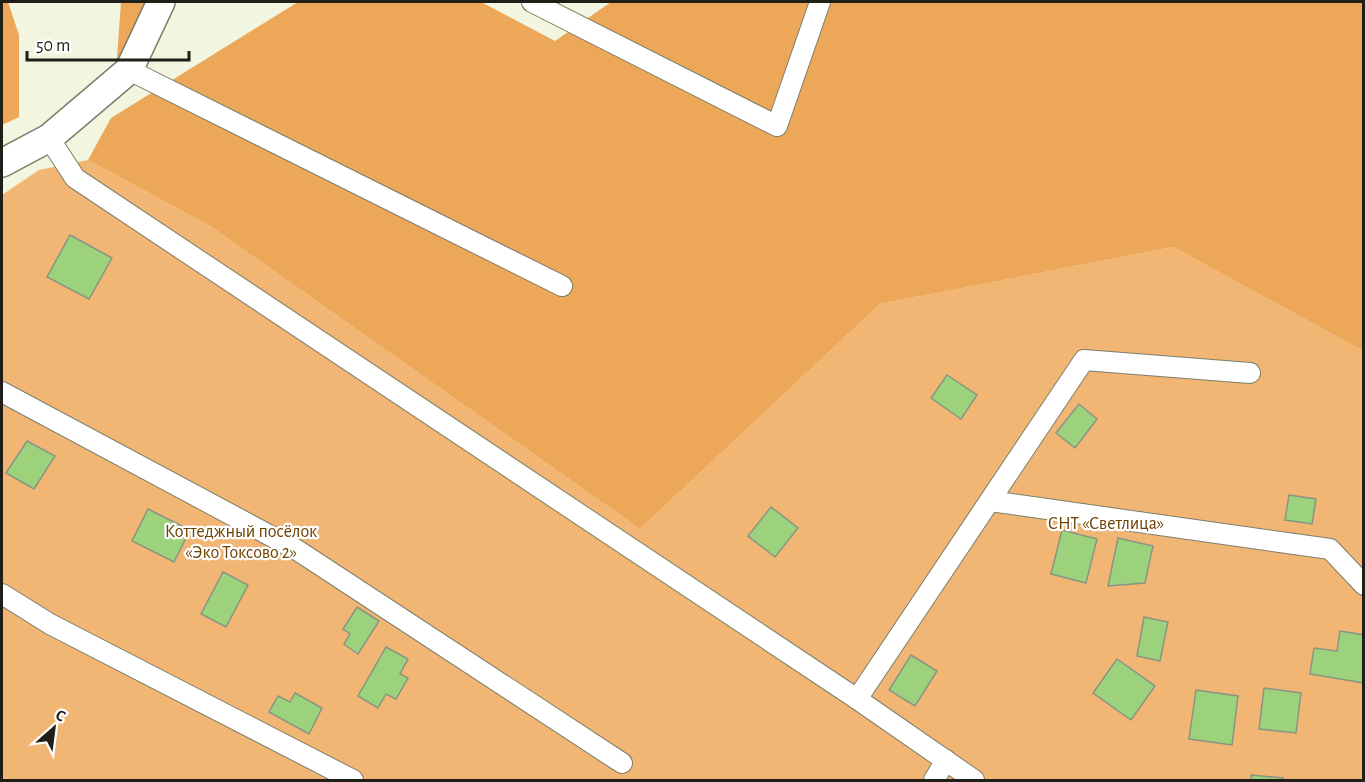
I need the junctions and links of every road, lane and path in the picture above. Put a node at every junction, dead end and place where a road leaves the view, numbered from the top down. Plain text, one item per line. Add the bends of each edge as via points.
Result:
1 (161, 2) edge
2 (532, 2) edge
3 (820, 2) edge
4 (129, 70) junction
5 (49, 138) junction
6 (2, 163) edge
7 (562, 286) dead end
8 (1250, 373) dead end
9 (2, 392) edge
10 (990, 501) junction
11 (1364, 585) edge
12 (2, 594) edge
13 (857, 699) junction
14 (946, 760) junction
15 (622, 763) dead end
16 (353, 780) edge
17 (934, 780) edge
18 (974, 780) edge

1 - 4 street
2 - 3 street via 777,126
4 - 5 street
4 - 7 street
5 - 6 street
5 - 13 street via 75,178
8 - 10 street via 1084,360
9 - 15 street via 297,550
10 - 11 street via 1330,549
10 - 13 street
12 - 16 street via 50,624
13 - 14 street
14 - 17 street
14 - 18 street

